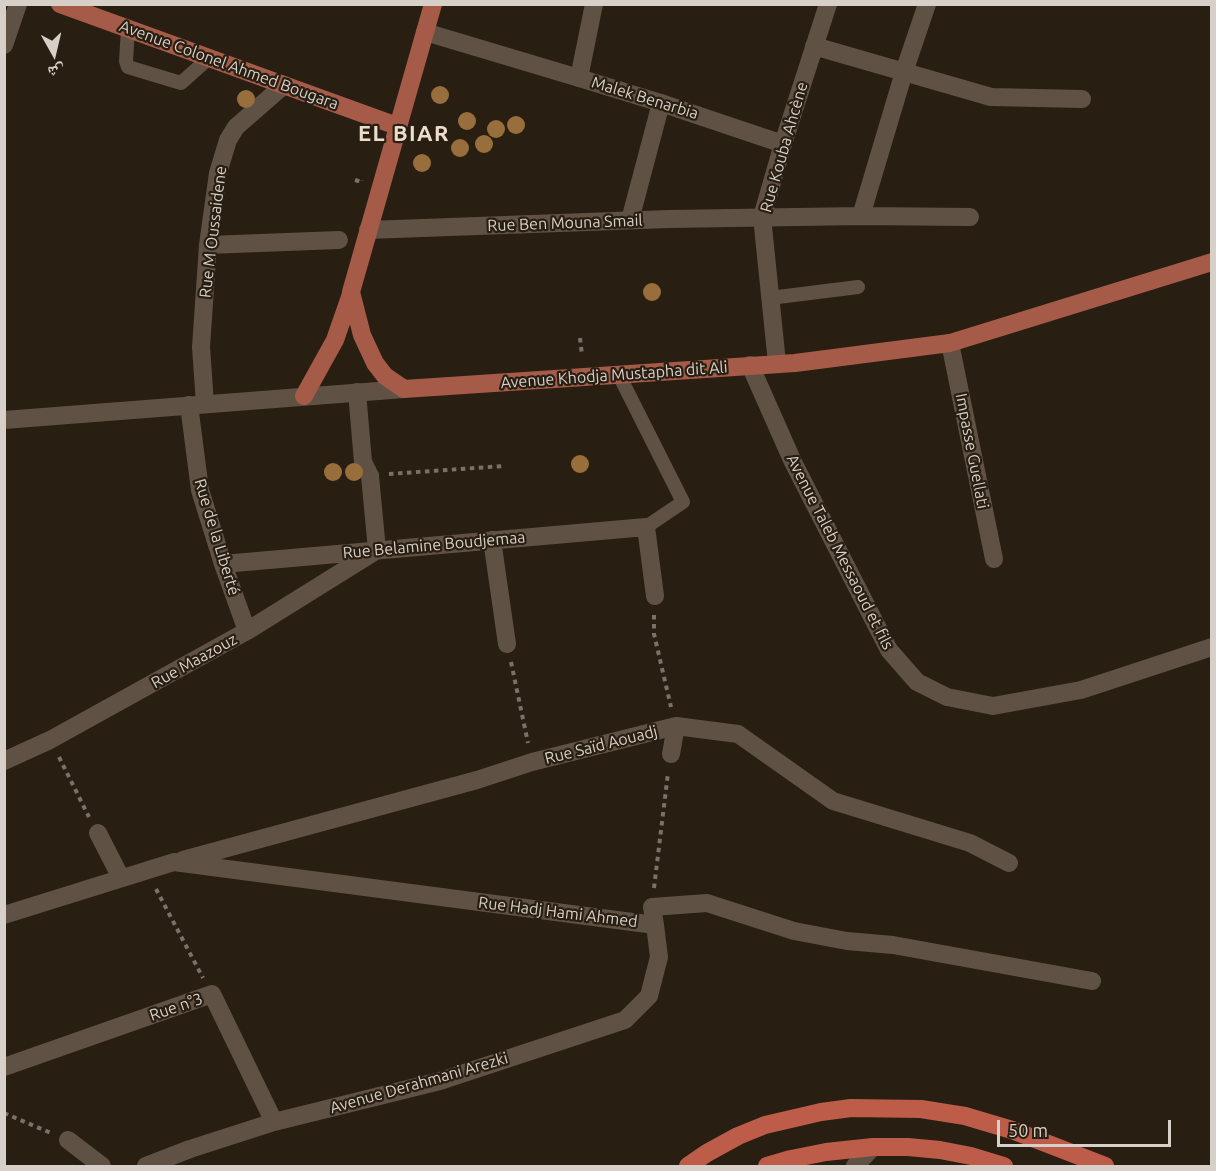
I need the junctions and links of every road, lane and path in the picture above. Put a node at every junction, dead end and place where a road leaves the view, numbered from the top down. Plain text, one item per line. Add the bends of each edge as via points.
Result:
1 (18, 4) edge
2 (60, 4) edge
3 (433, 4) edge
4 (594, 4) edge
5 (828, 4) edge
6 (927, 4) edge
7 (128, 28) junction
8 (424, 32) junction
9 (4, 45) edge
10 (814, 46) junction
11 (209, 58) junction
12 (904, 72) junction
13 (579, 78) junction
14 (284, 85) junction
15 (1082, 99) dead end
16 (661, 103) junction
17 (397, 126) junction
18 (783, 144) junction
19 (355, 180) dead end
20 (362, 182) dead end
21 (861, 216) junction
22 (762, 217) junction
23 (970, 217) dead end
24 (630, 220) junction
25 (368, 230) junction
26 (339, 240) dead end
27 (208, 245) junction
28 (1212, 262) edge
29 (858, 287) dead end
30 (351, 292) junction
31 (770, 298) junction
32 (580, 338) dead end
33 (951, 343) junction
34 (582, 355) dead end
35 (777, 363) junction
36 (750, 366) junction
37 (619, 375) junction
38 (404, 389) junction
39 (357, 392) junction
40 (304, 396) junction
41 (197, 405) junction
42 (4, 420) edge
43 (504, 466) dead end
44 (370, 476) junction
45 (646, 527) junction
46 (492, 540) junction
47 (377, 550) junction
48 (994, 559) dead end
49 (223, 564) junction
50 (655, 596) joint
51 (247, 631) junction
52 (507, 644) joint
53 (1212, 647) edge
54 (676, 726) junction
55 (50, 740) junction
56 (671, 754) joint
57 (4, 761) edge
58 (532, 762) junction
59 (98, 833) joint
60 (174, 862) junction
61 (1010, 863) dead end
62 (146, 870) junction
63 (121, 878) junction
64 (4, 915) edge
65 (653, 916) junction
66 (1092, 981) dead end
67 (212, 994) junction
68 (4, 1067) edge
69 (4, 1113) edge
70 (274, 1122) junction
71 (68, 1140) joint
72 (873, 1147) junction
73 (102, 1167) edge
74 (146, 1167) edge
75 (688, 1167) edge
76 (767, 1167) edge
77 (855, 1167) edge
78 (1004, 1167) edge
79 (1105, 1167) edge

1 - 9 street
2 - 7 main road, Avenue Colonel Ahmed Bougara
3 - 8 main road
4 - 13 street, Malek Benarbia
5 - 10 street, Rue Kouba Ahcène
6 - 12 street
7 - 11 main road, Avenue Colonel Ahmed Bougara
7 - 11 lane via 128,67 181,83
8 - 13 street
8 - 17 main road
10 - 12 street
10 - 18 street, Rue Kouba Ahcène
11 - 14 main road, Avenue Colonel Ahmed Bougara
12 - 15 street via 991,97
12 - 21 street
13 - 16 street, Malek Benarbia
14 - 17 main road, Avenue Colonel Ahmed Bougara
14 - 27 street, Rue M Oussaidene via 236,127 228,140 218,173
16 - 18 street, Malek Benarbia
16 - 24 street
17 - 25 main road
18 - 22 street, Rue Kouba Ahcène
19 - 20 path
21 - 22 street, Rue Ben Mouna Smail
21 - 23 street, Rue Ben Mouna Smail
22 - 24 street, Rue Ben Mouna Smail
22 - 31 street, Rue Kouba Ahcène
24 - 25 street, Rue Ben Mouna Smail
25 - 30 main road
26 - 27 street
27 - 41 street, Rue M Oussaidene
28 - 33 main road, Avenue Khodja Mustapha dit Ali
29 - 31 lane
30 - 38 main road via 362,335 375,363 385,376
30 - 40 main road via 335,340
31 - 35 street, Rue Kouba Ahcène
32 - 34 path
33 - 35 main road, Avenue Khodja Mustapha dit Ali
33 - 48 street, Impasse Guellati
35 - 36 main road, Avenue Khodja Mustapha dit Ali
36 - 37 main road, Avenue Khodja Mustapha dit Ali
36 - 53 street, Avenue Taleb Messaoud et fils via 793,462 889,650 917,682 947,697 993,706 1081,690
37 - 38 main road, Avenue Khodja Mustapha dit Ali
37 - 45 lane via 683,502
38 - 39 street, Avenue Khodja Mustapha dit Ali
39 - 40 street, Avenue Khodja Mustapha dit Ali
39 - 44 street via 363,462
40 - 41 street, Avenue Khodja Mustapha dit Ali
41 - 42 street, Avenue Khodja Mustapha dit Ali
41 - 49 street, Rue de la Liberté via 200,490
43 - 44 path
44 - 47 street
45 - 46 street, Rue Belamine Boudjemaa
45 - 50 street
46 - 47 street, Rue Belamine Boudjemaa
46 - 52 street
47 - 49 street, Rue Belamine Boudjemaa
47 - 51 street, Rue Maazouz
49 - 51 street, Rue de la Liberté
50 - 54 path via 654,634
51 - 55 street, Rue Maazouz
52 - 58 path
54 - 56 street
54 - 58 street, Rue Saïd Aouadj
54 - 61 street, Rue Saïd Aouadj via 738,734 833,801 970,843
55 - 57 street, Rue Maazouz
55 - 59 path
56 - 65 path
58 - 60 street, Rue Saïd Aouadj
59 - 63 street
60 - 62 street, Rue Hadj Hami Ahmed
60 - 65 street, Rue Hadj Hami Ahmed
62 - 63 street, Rue Hadj Hami Ahmed
62 - 67 path
63 - 64 street, Rue Hadj Hami Ahmed
65 - 66 street, Rue Hadj Hami Ahmed via 707,903 794,931
65 - 70 street, Avenue Derahmani Arezki via 659,957 648,996 625,1020 440,1081
67 - 68 street, Rue n°3
67 - 70 street, Rue n°3
69 - 71 path
70 - 74 street, Avenue Derahmani Arezki
71 - 73 street
72 - 76 highway via 826,1152
72 - 77 street
72 - 78 highway via 940,1150
75 - 79 highway via 738,1136 765,1125 851,1108 921,1109 965,1116

